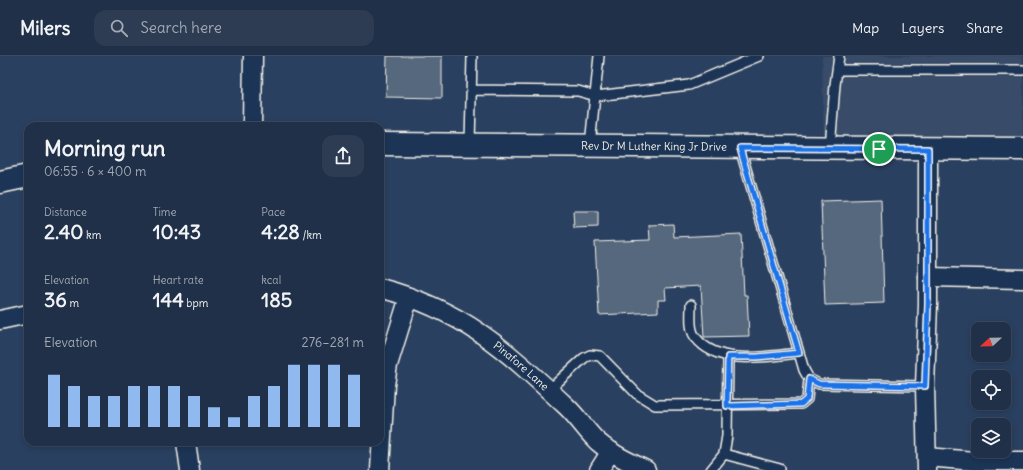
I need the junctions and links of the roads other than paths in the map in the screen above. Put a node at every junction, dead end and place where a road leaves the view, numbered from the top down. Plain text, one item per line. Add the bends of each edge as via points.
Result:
1 (253, 56) edge
2 (472, 56) edge
3 (599, 56) edge
4 (759, 56) edge
5 (839, 56) edge
6 (837, 70) junction
7 (1023, 70) edge
8 (471, 90) junction
9 (596, 96) junction
10 (252, 122) edge
11 (384, 144) edge
12 (470, 144) junction
13 (590, 145) junction
14 (740, 148) junction
15 (830, 148) junction
16 (928, 149) junction
17 (1023, 149) edge
18 (24, 177) edge
19 (0, 182) edge
20 (928, 278) junction
21 (1023, 279) edge
22 (384, 289) edge
23 (409, 297) junction
24 (691, 305) dead end
25 (24, 315) edge
26 (0, 320) edge
27 (799, 353) junction
28 (728, 357) junction
29 (809, 379) junction
30 (925, 386) junction
31 (549, 390) junction
32 (384, 402) edge
33 (727, 406) junction
34 (187, 446) edge
35 (381, 446) edge
36 (611, 451) junction
37 (724, 454) junction
38 (1023, 461) edge
39 (927, 464) edge
40 (780, 469) edge
41 (190, 470) edge
42 (380, 470) edge
43 (599, 470) edge
44 (646, 470) edge
45 (711, 470) edge

1 - 10 street
2 - 8 lane
3 - 9 lane
4 - 9 lane via 689,85
5 - 6 lane
6 - 7 lane
6 - 15 lane
8 - 9 lane via 578,91
8 - 12 lane
9 - 13 lane
11 - 12 street, Rev Dr M Luther King Jr Drive
12 - 13 street, Rev Dr M Luther King Jr Drive
13 - 14 street, Rev Dr M Luther King Jr Drive
14 - 15 street, Rev Dr M Luther King Jr Drive
14 - 27 lane
15 - 16 street, Rev Dr M Luther King Jr Drive
16 - 17 street, Rev Dr M Luther King Jr Drive
16 - 20 street
18 - 19 street
20 - 21 street
20 - 30 street
22 - 23 street, Pinafore Lane
23 - 31 street, Pinafore Lane via 440,309 487,337
23 - 32 street via 390,359
24 - 28 lane via 691,327 695,338 709,349
25 - 26 street
27 - 28 lane
27 - 29 lane
28 - 33 lane
29 - 30 lane via 819,384
29 - 33 lane via 807,399 801,404
30 - 39 street
31 - 33 lane via 590,355 600,356 637,394 655,405
31 - 36 street, Pinafore Lane via 598,442
33 - 37 lane
34 - 41 street
35 - 42 street
36 - 43 street
36 - 44 street, Pinafore Lane
37 - 40 lane
37 - 45 lane
38 - 39 street

